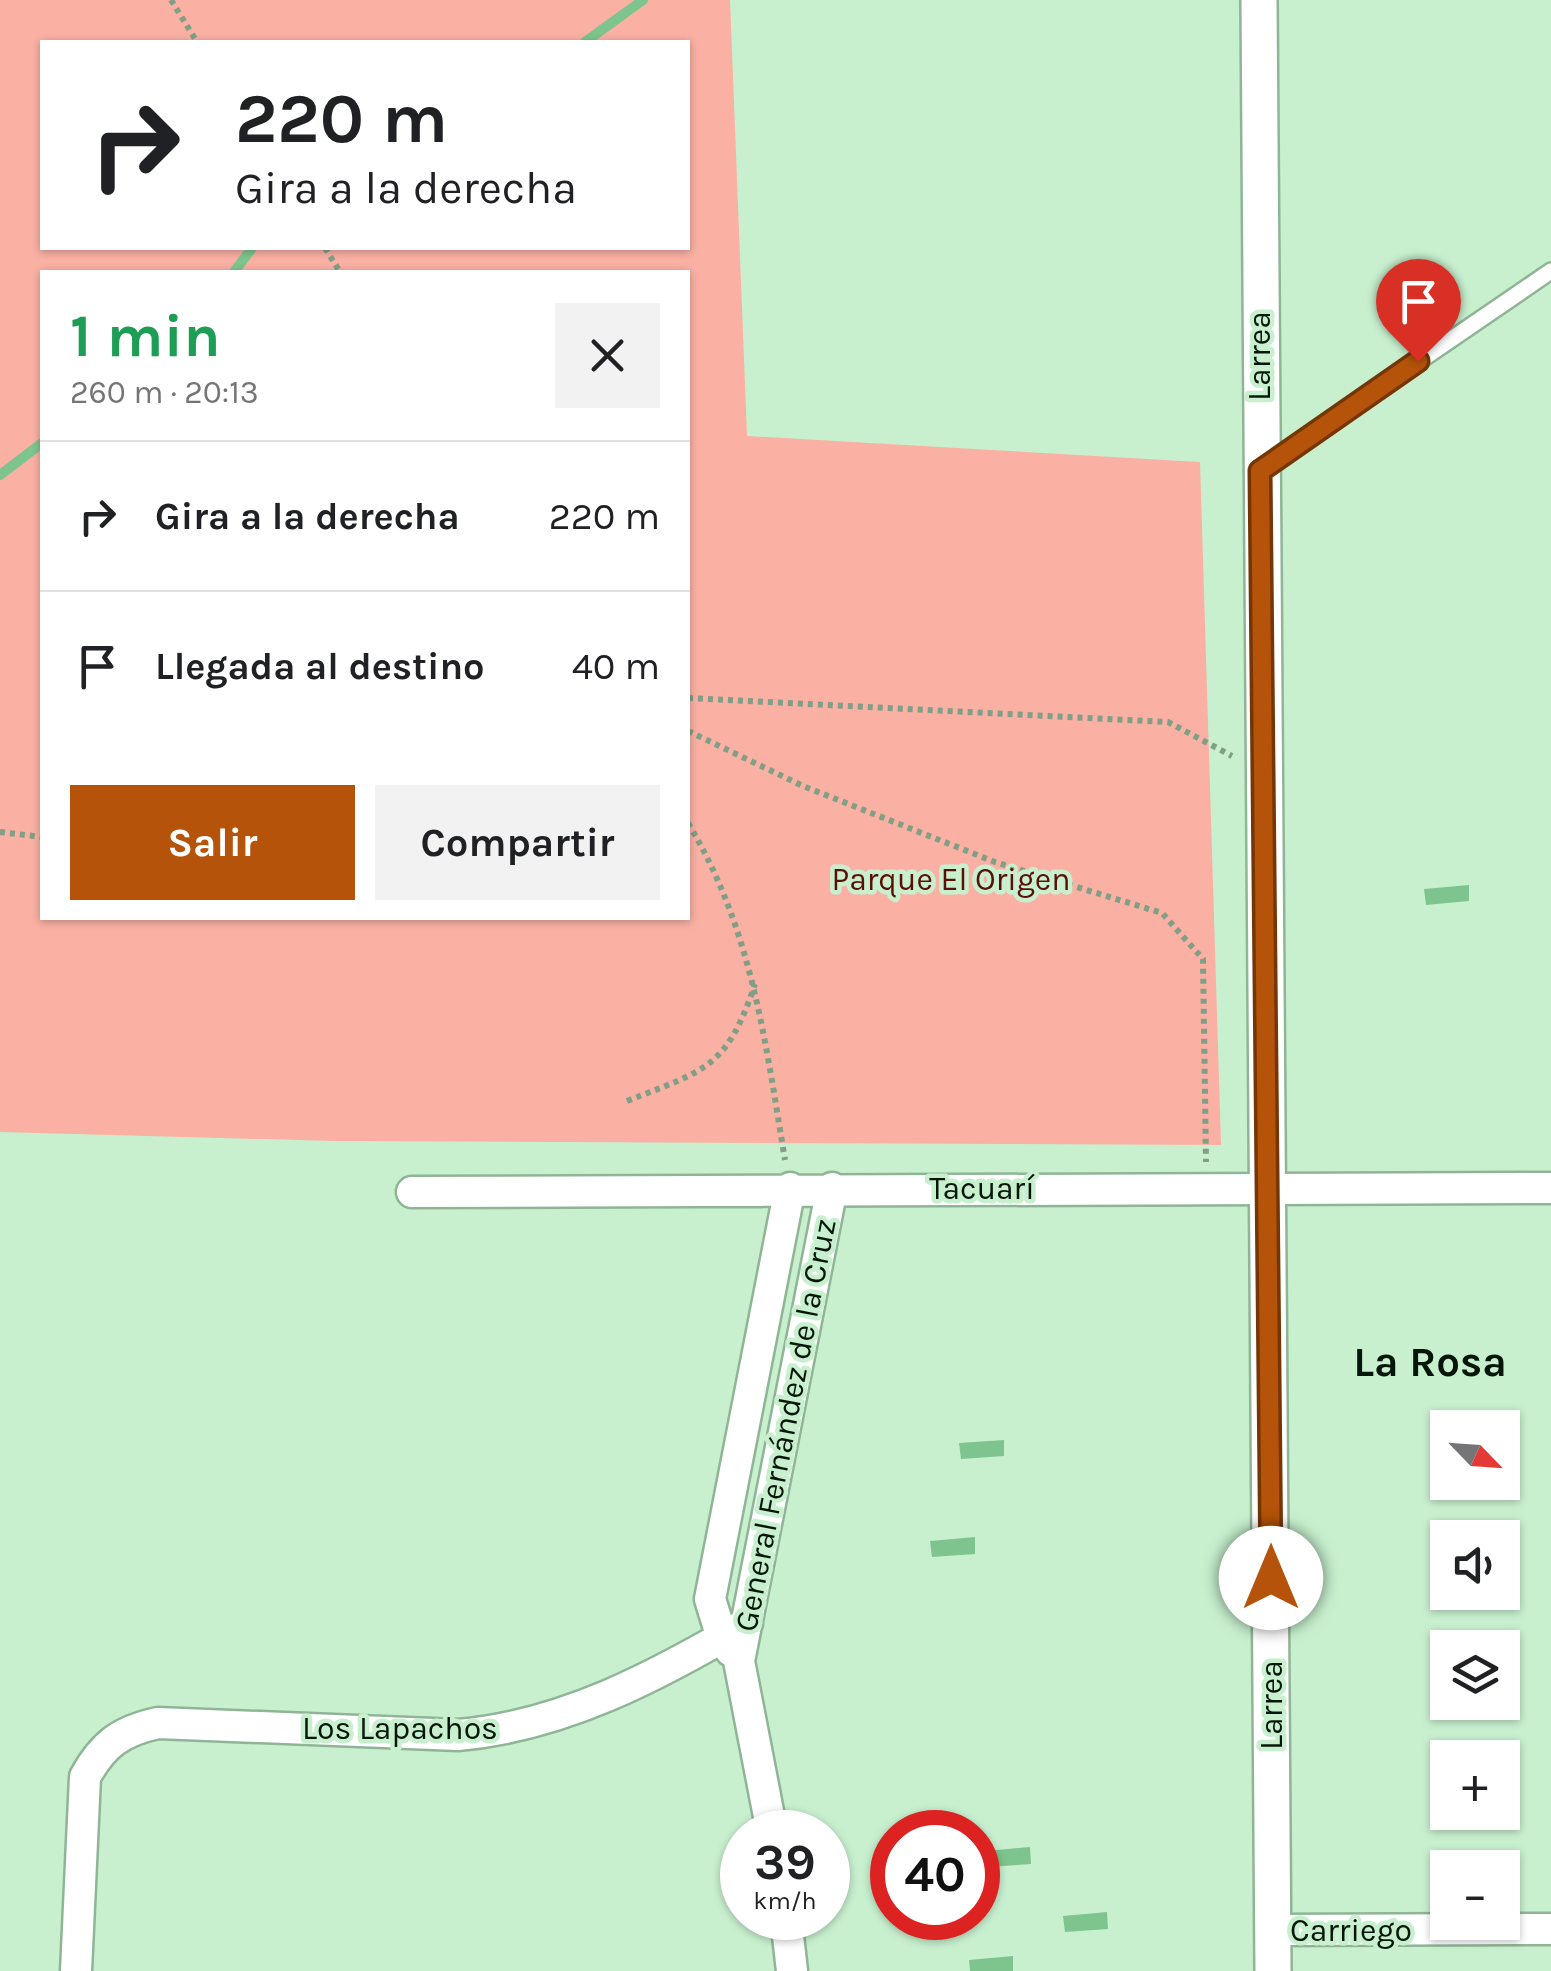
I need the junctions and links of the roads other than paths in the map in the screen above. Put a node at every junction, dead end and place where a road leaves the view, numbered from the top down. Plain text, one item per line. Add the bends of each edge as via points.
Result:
1 (1259, 0) edge
2 (1551, 272) edge
3 (1260, 471) junction
4 (790, 1188) junction
5 (832, 1188) junction
6 (1270, 1188) junction
7 (1551, 1188) edge
8 (412, 1192) dead end
9 (736, 1641) junction
10 (768, 1810) edge
11 (1551, 1929) edge
12 (1272, 1930) junction
13 (788, 1940) edge
14 (76, 1971) edge
15 (792, 1971) edge
16 (1272, 1971) edge

1 - 3 street, Larrea
2 - 3 lane
3 - 6 street, Larrea
4 - 5 street, Tacuarí
4 - 8 street, Tacuarí
4 - 9 street, General Fernández de la Cruz via 710,1599
5 - 6 street, Tacuarí
5 - 9 street, General Fernández de la Cruz
6 - 7 street, Tacuarí
6 - 12 street, Larrea
9 - 10 street, General Fernández de la Cruz
9 - 14 street, Los Lapachos via 580,1708 500,1731 158,1723 129,1729 98,1753 85,1776
11 - 12 street, Carriego
12 - 16 street, Larrea
13 - 15 street

